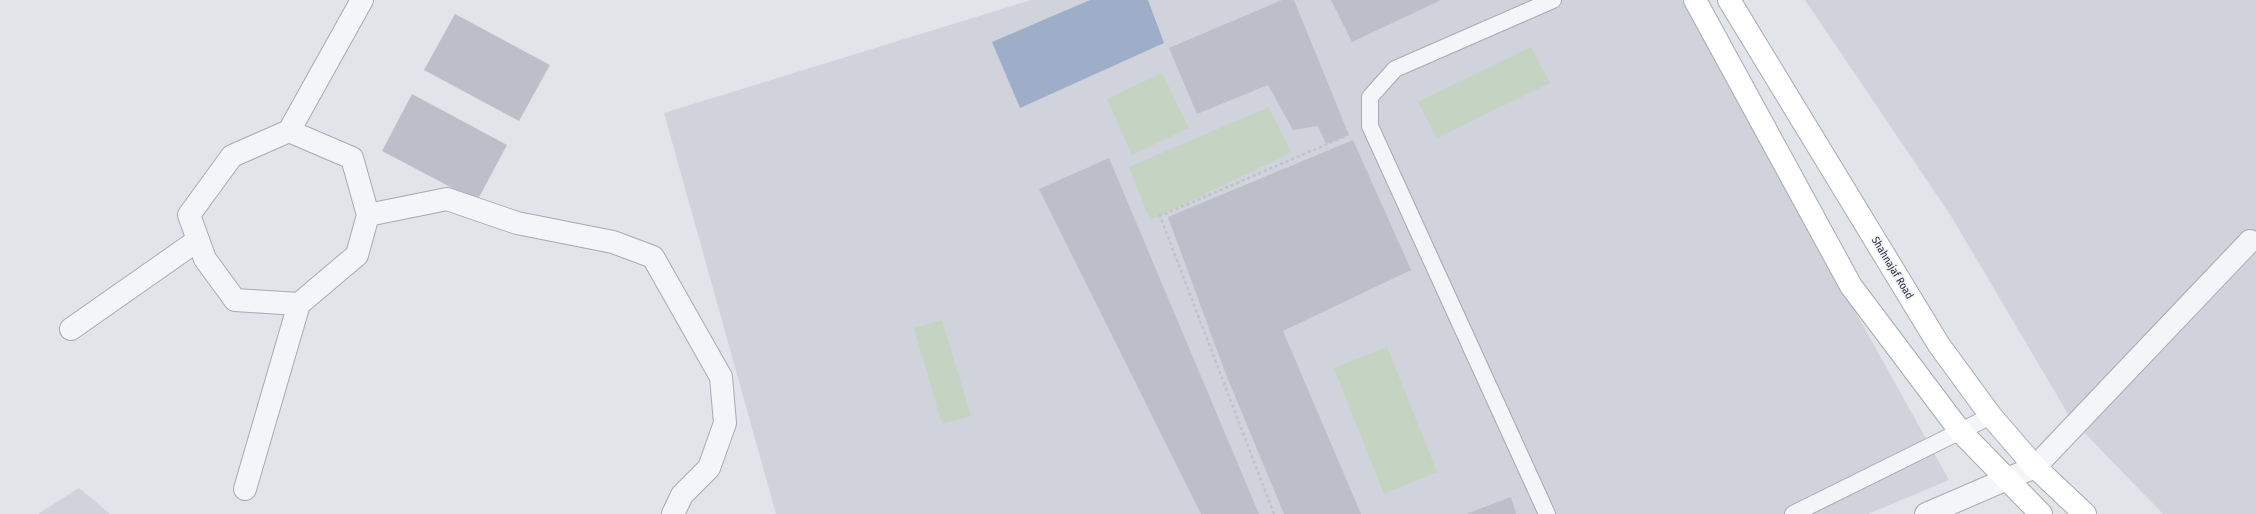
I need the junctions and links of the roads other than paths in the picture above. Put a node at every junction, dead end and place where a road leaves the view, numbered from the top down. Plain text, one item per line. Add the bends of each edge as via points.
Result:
1 (362, 0) edge
2 (1553, 0) edge
3 (1695, 0) edge
4 (1728, 0) edge
5 (290, 131) junction
6 (368, 214) junction
7 (198, 240) junction
8 (2250, 241) dead end
9 (299, 304) junction
10 (72, 329) dead end
11 (1991, 416) junction
12 (1960, 431) junction
13 (2035, 467) junction
14 (2006, 479) junction
15 (245, 490) dead end
16 (673, 514) edge
17 (1547, 514) edge
18 (1793, 514) edge
19 (1926, 514) edge
20 (2041, 514) edge
21 (2086, 514) edge

1 - 5 street
2 - 17 lane via 1395,69 1370,97 1370,126
3 - 12 main road via 1851,286
4 - 11 main road, Shahnajaf Road via 1940,345
5 - 6 street via 352,158
5 - 7 street via 232,156 189,216
6 - 9 street via 357,255
6 - 16 street via 447,199 517,223 612,242 653,257 721,378 725,423 709,468 682,495
7 - 9 street via 205,258 235,300
7 - 10 street
8 - 13 street
9 - 15 street
11 - 12 lane
11 - 13 main road, Shahnajaf Road
12 - 14 main road
12 - 18 lane
13 - 14 street
13 - 21 main road, Shahnajaf Road
14 - 19 street
14 - 20 main road

